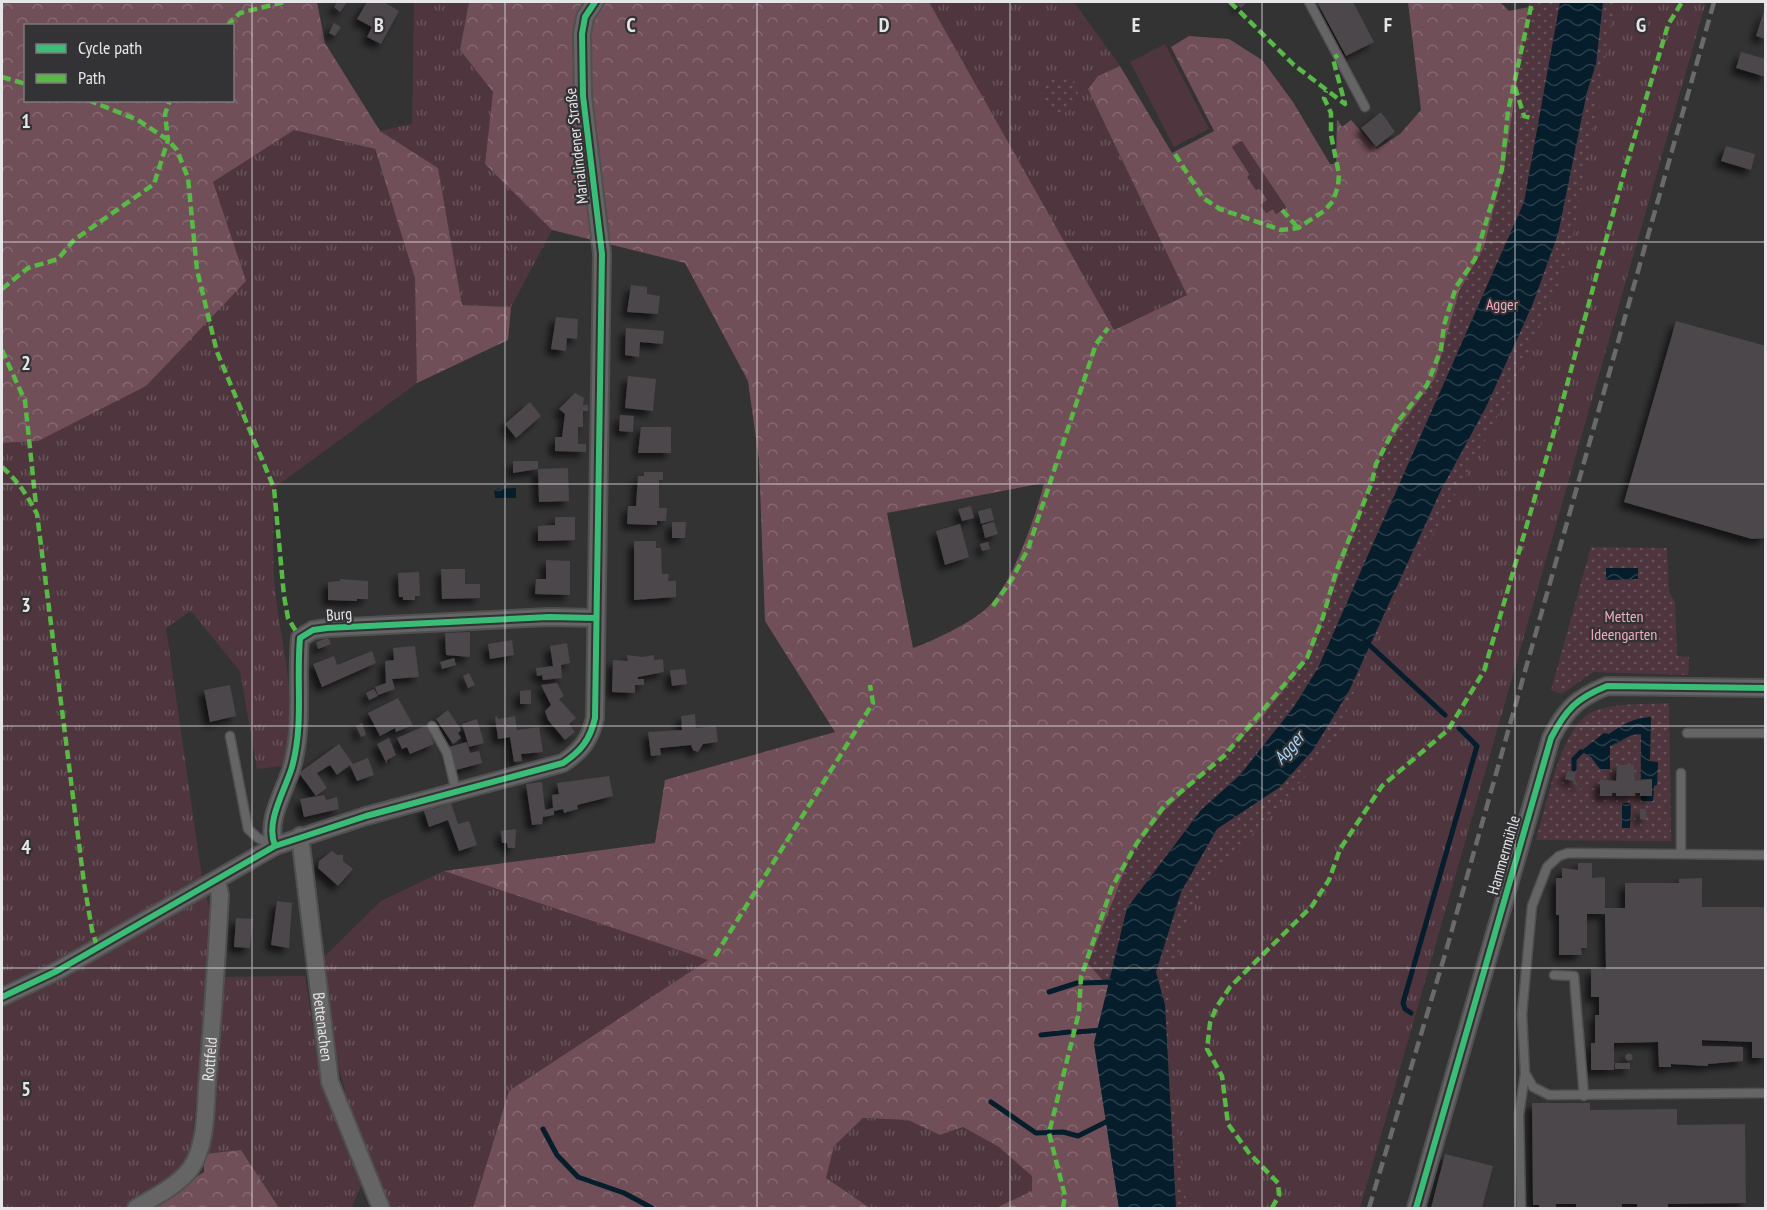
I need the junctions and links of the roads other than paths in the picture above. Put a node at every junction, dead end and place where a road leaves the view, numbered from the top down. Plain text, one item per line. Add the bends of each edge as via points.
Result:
1 (595, 2) edge
2 (1309, 2) edge
3 (1365, 107) dead end
4 (595, 618) junction
5 (1766, 688) edge
6 (432, 726) dead end
7 (1687, 733) dead end
8 (1766, 733) edge
9 (230, 736) dead end
10 (1681, 773) dead end
11 (456, 791) junction
12 (300, 836) junction
13 (275, 846) junction
14 (1681, 854) junction
15 (1766, 855) edge
16 (217, 881) junction
17 (1554, 975) dead end
18 (2, 996) edge
19 (1525, 1073) junction
20 (1766, 1093) edge
21 (1584, 1096) junction
22 (136, 1209) edge
23 (381, 1209) edge
24 (1416, 1209) edge
25 (1521, 1209) edge

1 - 4 street, Marialindener Straße via 585,17 582,34 583,96 602,254
2 - 3 lane
4 - 11 street via 595,718 587,742 563,763
4 - 13 street, Burg via 432,622 327,628 305,633 300,638 298,654 300,723 293,765 272,826
5 - 24 street, Hammermühle via 1607,686 1585,695 1563,715 1551,738
6 - 11 lane via 447,753
7 - 8 lane
9 - 13 lane via 248,829
10 - 14 lane
11 - 12 street
12 - 13 street
12 - 23 street, Bettenachen via 330,1082
13 - 16 street
14 - 15 lane
14 - 19 lane via 1568,853 1547,867 1532,906 1526,953 1522,1014
16 - 18 street via 57,971
16 - 22 street, Rottfeld via 220,895 216,981 199,1150 183,1178
17 - 21 lane via 1574,976
19 - 21 lane via 1533,1087 1549,1095
19 - 25 lane via 1519,1115
20 - 21 lane

